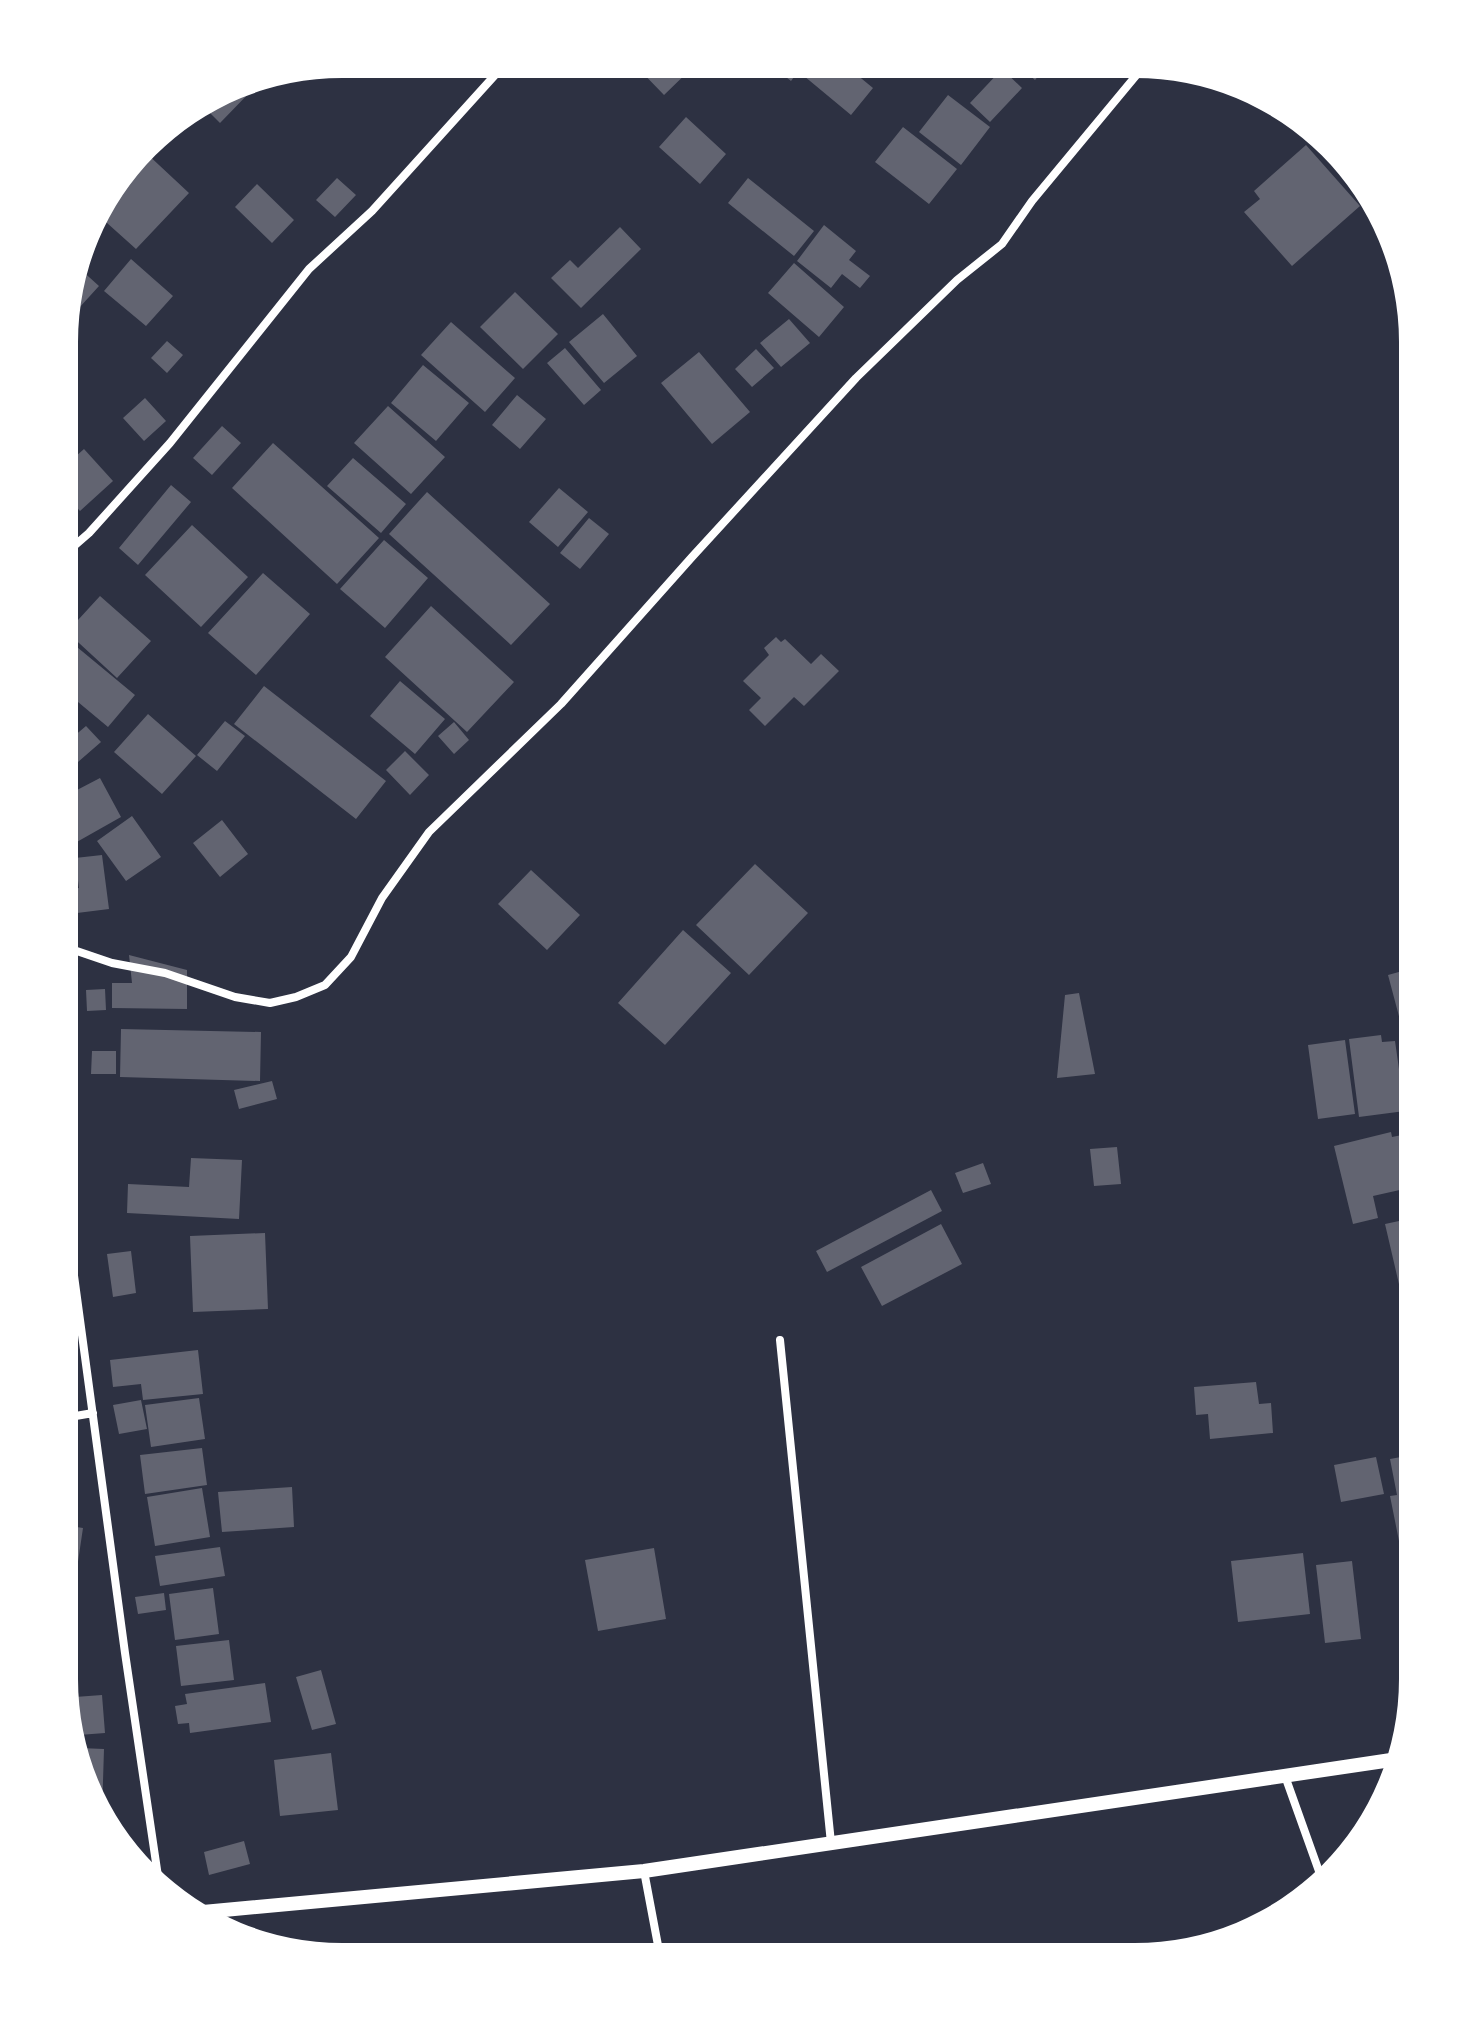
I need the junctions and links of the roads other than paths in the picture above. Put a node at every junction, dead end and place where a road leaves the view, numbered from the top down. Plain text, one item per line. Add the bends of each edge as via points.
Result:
1 (1134, 78) edge
2 (492, 79) edge
3 (78, 543) edge
4 (78, 951) edge
5 (78, 1304) edge
6 (780, 1340) dead end
7 (93, 1413) junction
8 (78, 1416) edge
9 (1386, 1761) edge
10 (1285, 1776) junction
11 (831, 1843) junction
12 (157, 1867) edge
13 (1318, 1868) edge
14 (644, 1871) junction
15 (216, 1911) edge
16 (658, 1943) edge

1 - 4 street via 1002,244 856,378 561,704 429,832 382,898 351,957 325,985 270,1003
2 - 3 street via 372,211 309,269 170,443
5 - 7 street
6 - 11 street
7 - 8 street
7 - 12 street
9 - 10 street
10 - 11 street
10 - 13 street
11 - 14 street
14 - 15 street
14 - 16 street

